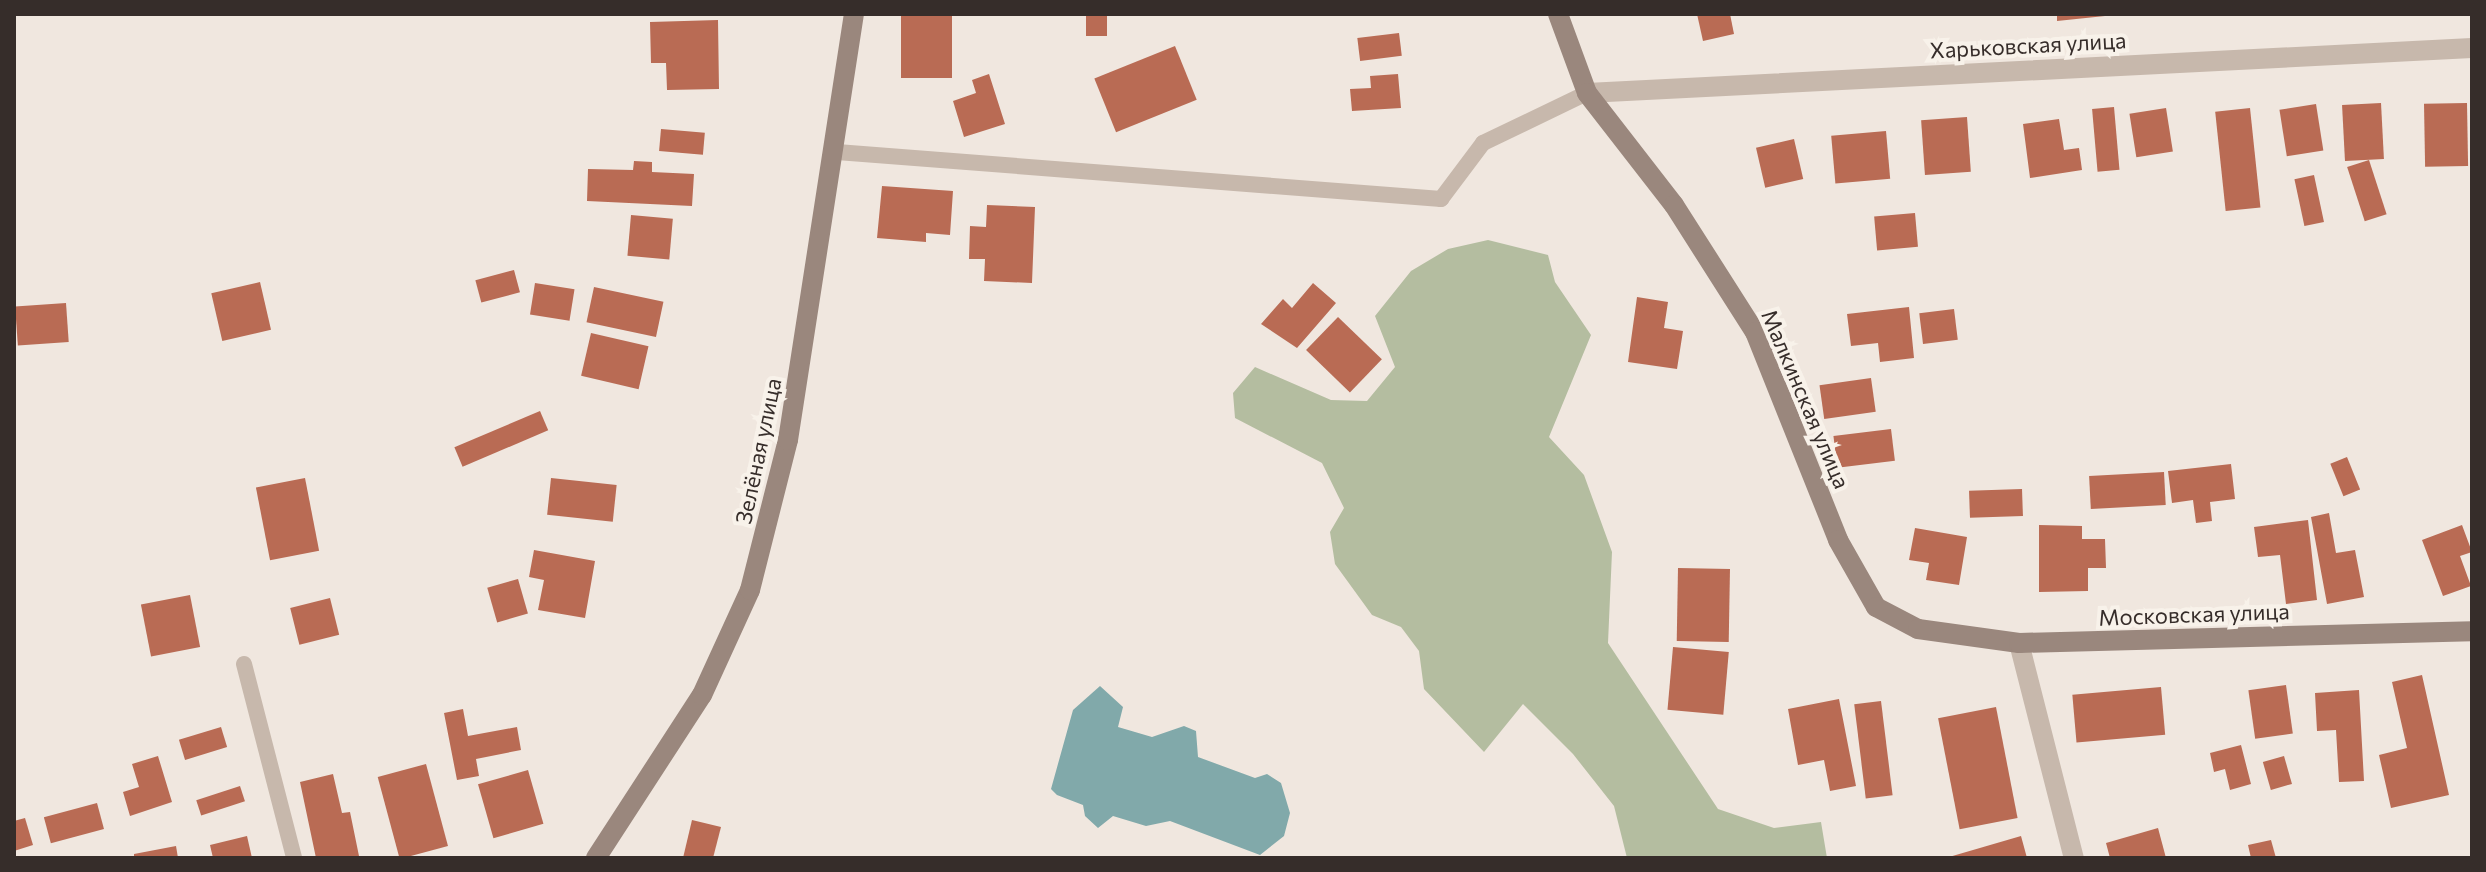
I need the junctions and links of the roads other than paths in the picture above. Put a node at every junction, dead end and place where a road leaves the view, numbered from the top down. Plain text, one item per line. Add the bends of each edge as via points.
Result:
1 (854, 14) edge
2 (1558, 14) edge
3 (2472, 48) edge
4 (1587, 93) junction
5 (837, 152) junction
6 (1918, 629) joint
7 (2472, 631) edge
8 (2019, 643) junction
9 (244, 664) dead end
10 (294, 858) edge
11 (596, 858) edge
12 (2074, 858) edge

1 - 5 street, Зелёная улица
2 - 4 street, Малкинская улица
3 - 4 street, Харьковская улица
4 - 5 lane via 1483,143 1441,199
4 - 6 street, Малкинская улица via 1674,205 1755,332 1838,540 1876,607
5 - 11 street, Зелёная улица via 788,440 750,590 702,695
6 - 8 street, Московская улица
7 - 8 street, Московская улица
8 - 12 street
9 - 10 lane

